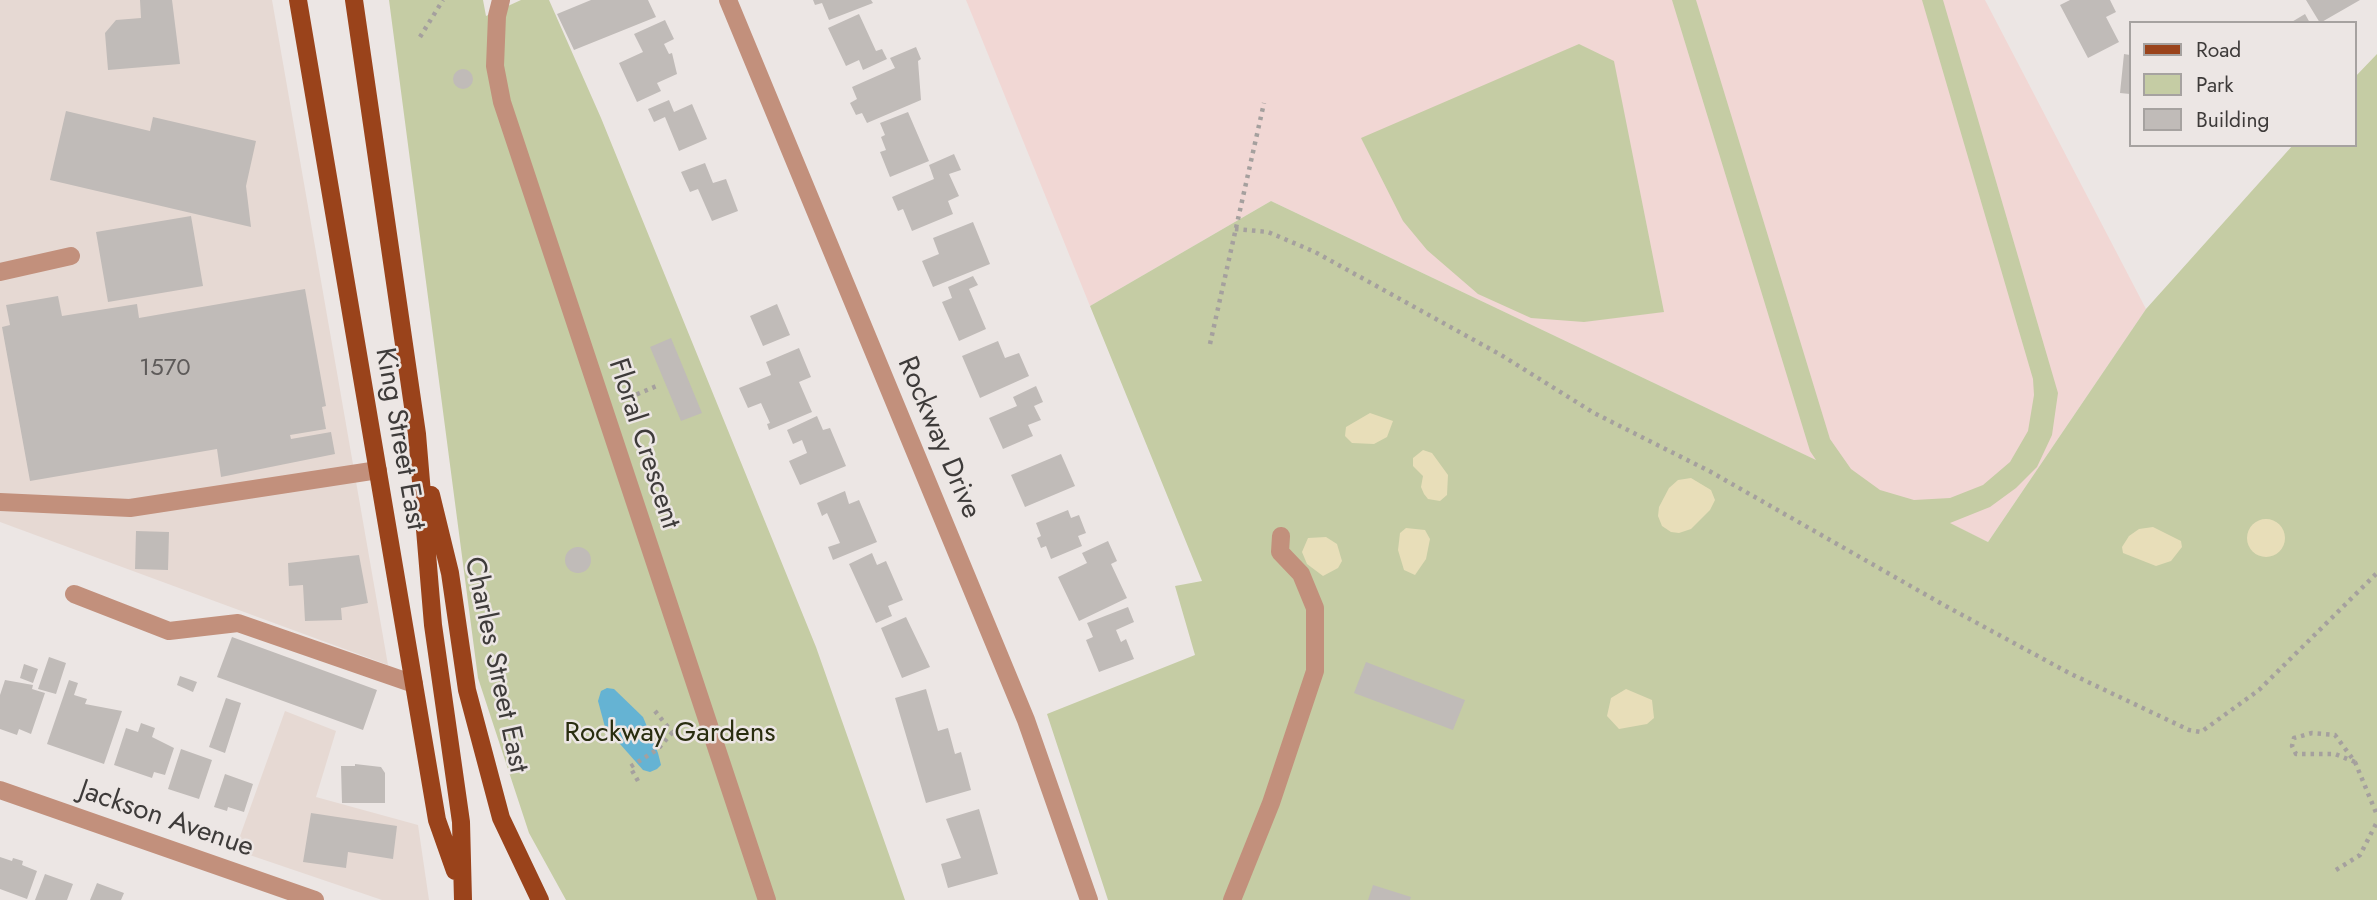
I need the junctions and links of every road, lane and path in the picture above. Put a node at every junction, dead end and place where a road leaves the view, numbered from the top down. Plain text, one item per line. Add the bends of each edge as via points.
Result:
1 (298, 0) edge
2 (354, 0) edge
3 (443, 0) edge
4 (501, 0) edge
5 (728, 0) edge
6 (420, 37) dead end
7 (1264, 103) dead end
8 (1235, 229) junction
9 (71, 256) dead end
10 (0, 272) edge
11 (1210, 344) dead end
12 (659, 385) dead end
13 (603, 407) junction
14 (417, 434) junction
15 (377, 470) junction
16 (0, 502) edge
17 (1281, 536) dead end
18 (2377, 573) edge
19 (74, 594) dead end
20 (414, 684) junction
21 (654, 711) dead end
22 (706, 715) junction
23 (673, 732) junction
24 (2356, 762) junction
25 (638, 781) dead end
26 (0, 790) edge
27 (2377, 815) edge
28 (2377, 822) edge
29 (2336, 870) dead end
30 (461, 892) edge
31 (1235, 899) edge
32 (316, 900) edge
33 (540, 900) edge
34 (767, 900) edge
35 (1089, 900) edge

1 - 15 main road, King Street East
2 - 14 main road, King Street East
3 - 6 path
4 - 13 street, Floral Crescent via 495,66 502,102
5 - 35 street, Rockway Drive via 1026,720
7 - 8 path
8 - 11 path
8 - 18 path via 1268,232 1315,252 1489,348 1594,413 1711,472 1942,604 2069,673 2189,730 2201,732 2259,691
9 - 10 street
12 - 13 path
13 - 22 street, Floral Crescent
14 - 30 main road, King Street East via 433,625 461,821
14 - 33 main road, Charles Street East via 450,573 467,690 501,818
15 - 16 street via 130,508
15 - 20 main road, King Street East
17 - 31 street via 1280,552 1301,574 1315,608 1315,671
19 - 20 street via 169,631 238,623
20 - 30 main road, King Street East via 437,820
21 - 23 path
22 - 23 path
22 - 34 street, Floral Crescent
23 - 25 path via 658,749 630,767
24 - 24 path via 2335,735 2312,733 2294,738 2296,754 2335,754
24 - 27 path
26 - 32 street, Jackson Avenue
28 - 29 path via 2360,855

